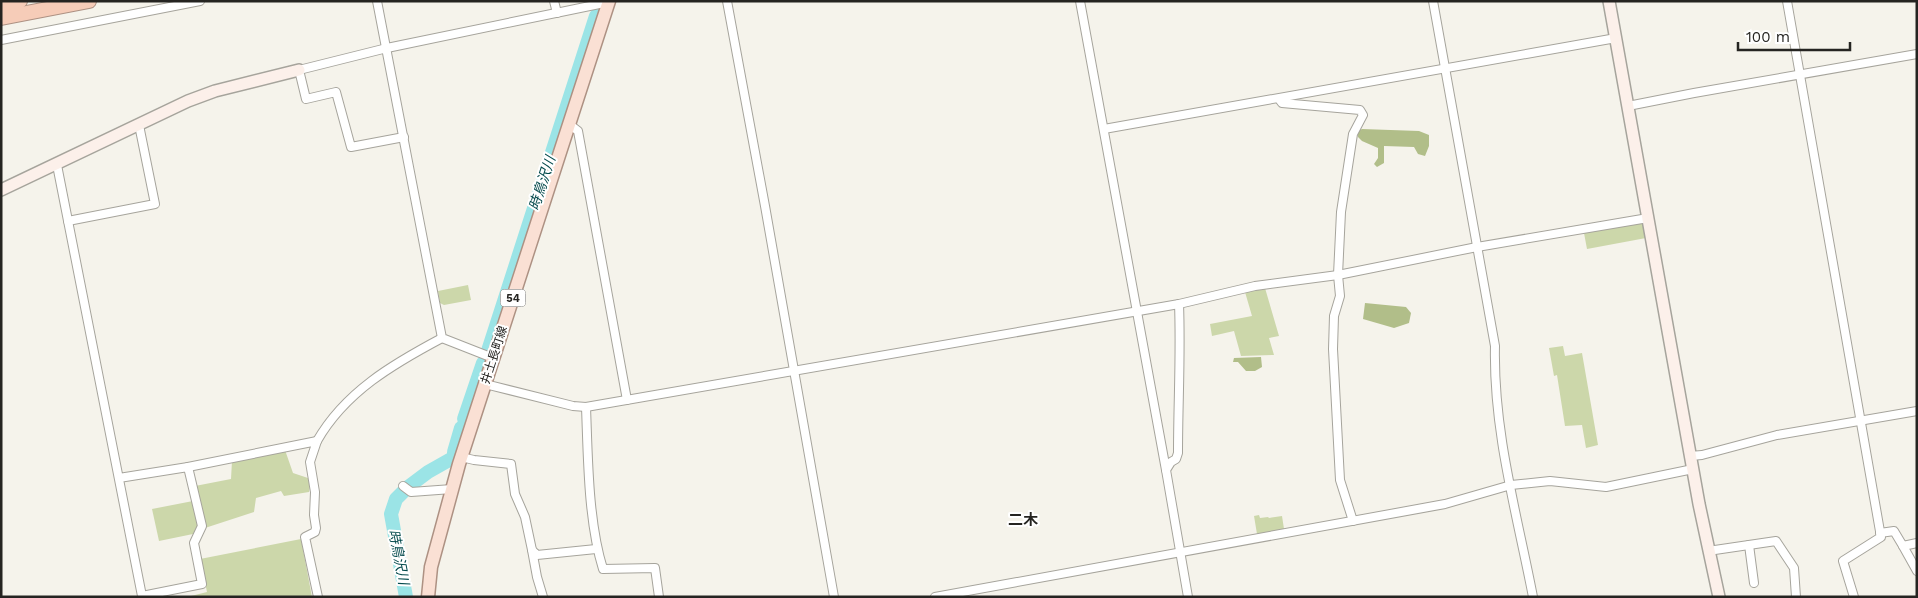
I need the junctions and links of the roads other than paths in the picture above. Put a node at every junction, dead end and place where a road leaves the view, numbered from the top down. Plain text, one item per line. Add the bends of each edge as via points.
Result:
1 (20, 1) edge
2 (89, 1) edge
3 (200, 1) edge
4 (377, 1) edge
5 (554, 1) edge
6 (727, 1) edge
7 (1080, 1) edge
8 (1433, 1) edge
9 (1609, 1) edge
10 (1787, 1) edge
11 (609, 2) edge
12 (1, 5) edge
13 (557, 13) junction
14 (1, 18) edge
15 (1616, 38) junction
16 (1, 40) edge
17 (387, 48) junction
18 (1917, 54) edge
19 (1445, 69) junction
20 (299, 70) junction
21 (1800, 75) junction
22 (1279, 98) junction
23 (1628, 106) junction
24 (569, 124) junction
25 (139, 125) junction
26 (1104, 130) junction
27 (404, 137) junction
28 (56, 165) junction
29 (1, 190) edge
30 (1648, 218) junction
31 (68, 221) junction
32 (1477, 247) junction
33 (1338, 275) junction
34 (1179, 304) junction
35 (1136, 311) junction
36 (442, 338) junction
37 (493, 358) junction
38 (795, 371) junction
39 (485, 384) junction
40 (627, 400) junction
41 (586, 407) junction
42 (1917, 411) edge
43 (1861, 421) junction
44 (317, 441) junction
45 (1690, 456) junction
46 (461, 457) junction
47 (188, 467) junction
48 (1166, 470) junction
49 (1693, 470) junction
50 (119, 478) junction
51 (1511, 485) junction
52 (403, 486) dead end
53 (452, 489) junction
54 (1353, 521) junction
55 (1880, 533) junction
56 (1917, 543) edge
57 (1749, 545) junction
58 (1903, 546) junction
59 (596, 549) junction
60 (532, 550) junction
61 (1708, 551) junction
62 (1181, 553) junction
63 (1917, 571) edge
64 (1754, 583) dead end
65 (141, 596) edge
66 (318, 597) edge
67 (428, 597) edge
68 (543, 597) edge
69 (660, 597) edge
70 (834, 597) edge
71 (935, 597) edge
72 (1188, 597) edge
73 (1533, 597) edge
74 (1718, 597) edge
75 (1796, 597) edge
76 (1854, 597) edge

1 - 12 highway
2 - 14 highway
3 - 16 street
4 - 17 street
5 - 13 street
6 - 38 street
7 - 26 street
8 - 19 street
9 - 15 street
10 - 21 street
11 - 13 street
11 - 24 main road, 井土長町線 / 54
13 - 17 street
15 - 19 street
15 - 23 street
17 - 20 street
17 - 27 street
18 - 21 street
19 - 22 street
19 - 32 street
20 - 25 street via 215,91
20 - 27 street via 306,99 336,92 351,147
21 - 23 street
21 - 43 street
22 - 26 street
22 - 33 street via 1282,102 1360,110 1363,115 1353,134 1347,168
23 - 30 street
24 - 37 main road, 井土長町線 / 54
24 - 40 street via 578,131
25 - 28 street
25 - 31 street via 155,204
26 - 35 street
27 - 36 street
28 - 29 street
28 - 31 street
30 - 32 street
30 - 45 street
31 - 50 street
32 - 33 street
32 - 51 street via 1496,346 1496,395
33 - 34 street via 1255,286
33 - 54 street via 1340,296 1334,316 1333,349 1339,472
34 - 35 street
34 - 48 street via 1178,452
35 - 38 street
35 - 48 street
36 - 37 street
36 - 44 street via 403,359 364,386 342,406
37 - 39 main road, 井土長町線 / 54
38 - 40 street
38 - 70 street
39 - 41 street
39 - 46 main road, 井土長町線 / 54
40 - 41 street
41 - 59 street
42 - 43 street
43 - 45 street via 1777,435
43 - 55 street
44 - 47 street
44 - 66 street via 310,462 316,528 315,532 305,536
45 - 49 street
46 - 53 main road, 井土長町線 / 54
46 - 60 street via 511,464 515,494 525,517
47 - 50 street
47 - 65 street via 202,526 194,543 202,584
48 - 62 street
49 - 51 street via 1606,487 1550,481
49 - 61 street
50 - 65 street
51 - 54 street via 1445,504
51 - 73 street
52 - 53 street via 411,492
53 - 67 main road, 井土長町線 / 54 via 431,567
54 - 62 street
55 - 58 street via 1894,531
55 - 76 street via 1881,537 1843,561
56 - 58 street
57 - 61 street
57 - 64 street
57 - 75 street via 1776,540 1794,568
58 - 63 street
59 - 60 street via 537,554
59 - 69 street via 603,569 655,568
60 - 68 street
61 - 74 street
62 - 71 street
62 - 72 street

